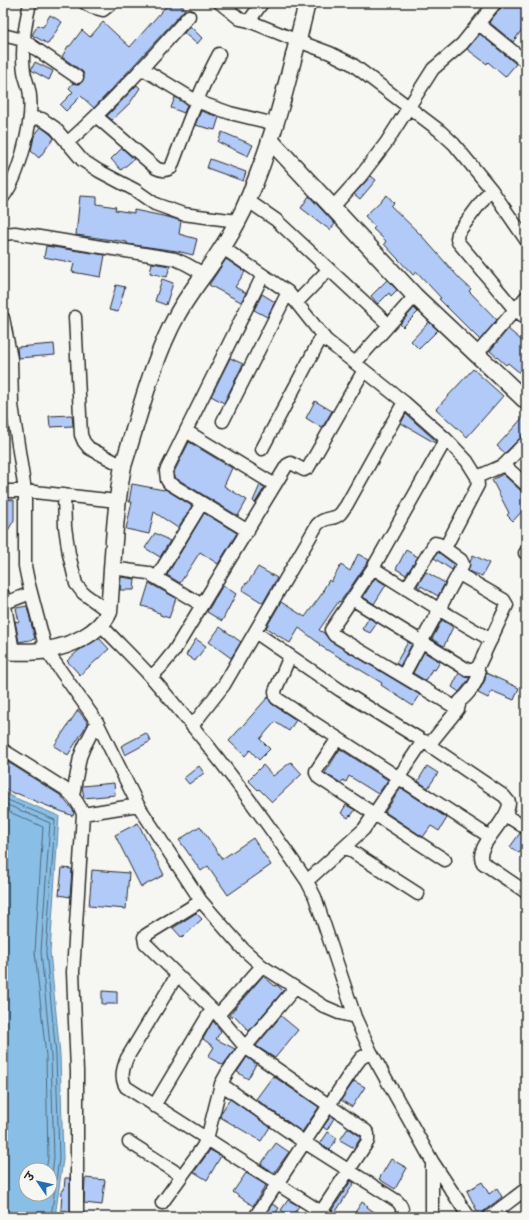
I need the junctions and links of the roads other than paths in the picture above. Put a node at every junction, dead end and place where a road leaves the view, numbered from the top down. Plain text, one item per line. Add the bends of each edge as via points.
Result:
1 (30, 3) edge
2 (85, 3) edge
3 (112, 3) edge
4 (220, 3) edge
5 (262, 3) edge
6 (307, 3) edge
7 (495, 3) edge
8 (189, 16) dead end
9 (249, 21) junction
10 (479, 24) junction
11 (3, 35) edge
12 (23, 40) junction
13 (298, 41) junction
14 (219, 54) dead end
15 (526, 62) edge
16 (143, 68) junction
17 (77, 77) dead end
18 (196, 101) junction
19 (410, 107) junction
20 (97, 117) junction
21 (30, 118) junction
22 (275, 124) junction
23 (270, 140) junction
24 (67, 143) junction
25 (491, 190) junction
26 (3, 196) edge
27 (247, 200) junction
28 (333, 207) junction
29 (237, 221) junction
30 (3, 234) edge
31 (526, 240) edge
32 (223, 248) junction
33 (329, 269) junction
34 (204, 274) junction
35 (263, 275) junction
36 (288, 292) junction
37 (415, 296) junction
38 (526, 297) edge
39 (297, 302) junction
40 (515, 310) junction
41 (75, 317) dead end
42 (3, 318) edge
43 (526, 318) edge
44 (389, 325) junction
45 (322, 336) junction
46 (476, 354) junction
47 (360, 367) junction
48 (526, 401) edge
49 (404, 402) junction
50 (223, 421) dead end
51 (186, 431) junction
52 (446, 439) junction
53 (526, 442) edge
54 (262, 449) dead end
55 (504, 465) junction
56 (123, 466) junction
57 (484, 474) junction
58 (275, 485) junction
59 (526, 485) edge
60 (3, 491) edge
61 (24, 491) junction
62 (64, 495) junction
63 (117, 501) junction
64 (202, 503) junction
65 (248, 531) junction
66 (445, 548) junction
67 (112, 568) junction
68 (373, 568) junction
69 (459, 574) junction
70 (157, 577) junction
71 (406, 589) junction
72 (31, 593) junction
73 (4, 599) edge
74 (352, 599) junction
75 (202, 605) junction
76 (440, 610) junction
77 (109, 612) junction
78 (101, 626) junction
79 (255, 632) junction
80 (491, 640) junction
81 (423, 642) junction
82 (46, 650) junction
83 (8, 651) edge
84 (290, 656) junction
85 (479, 673) dead end
86 (403, 676) junction
87 (151, 677) junction
88 (458, 709) junction
89 (97, 722) junction
90 (192, 726) junction
91 (338, 738) junction
92 (423, 741) junction
93 (3, 750) edge
94 (398, 778) junction
95 (73, 795) junction
96 (138, 805) junction
97 (83, 814) junction
98 (374, 815) junction
99 (505, 815) junction
100 (526, 828) edge
101 (490, 837) junction
102 (345, 847) junction
103 (445, 860) dead end
104 (307, 881) junction
105 (526, 892) edge
106 (418, 894) dead end
107 (201, 901) junction
108 (262, 966) junction
109 (177, 975) junction
110 (295, 988) junction
111 (215, 1012) junction
112 (355, 1017) junction
113 (245, 1047) junction
114 (371, 1052) junction
115 (221, 1084) junction
116 (328, 1105) junction
117 (154, 1106) junction
118 (207, 1138) junction
119 (129, 1142) dead end
120 (304, 1142) junction
121 (432, 1162) junction
122 (348, 1170) junction
123 (182, 1176) junction
124 (277, 1183) junction
125 (526, 1189) edge
126 (162, 1203) dead end
127 (325, 1214) edge
128 (77, 1217) edge
129 (255, 1217) edge
130 (400, 1217) edge
131 (432, 1217) edge
132 (469, 1217) edge
133 (488, 1217) edge

1 - 12 street
2 - 3 street via 103,10
4 - 9 street via 240,19
5 - 9 street
6 - 13 main road
7 - 10 street
8 - 16 street
9 - 13 street
10 - 15 street
10 - 19 street via 462,44 433,69
11 - 12 street
12 - 17 street
12 - 21 street via 24,74 30,97
13 - 19 street via 352,64
13 - 22 main road
14 - 18 street
16 - 18 street
16 - 20 street
18 - 20 street via 172,168 164,171 156,168
18 - 22 street via 230,113
19 - 25 street via 454,144
19 - 28 street via 379,152
20 - 24 street
21 - 24 street via 42,119 55,128
21 - 26 street via 12,184
22 - 23 main road
23 - 27 main road
23 - 28 main road
24 - 29 street via 82,160 98,171 161,206 183,214
25 - 31 street
25 - 40 street via 458,234 457,239
27 - 29 main road
27 - 33 street via 276,220
28 - 37 main road
29 - 32 main road
30 - 34 street via 15,233 176,259
32 - 34 main road
32 - 35 street
33 - 39 street
33 - 44 street
34 - 56 main road via 176,316 166,339 148,385
35 - 36 street
35 - 51 street
36 - 39 street
36 - 50 street
37 - 44 street
37 - 46 main road
38 - 40 street
39 - 45 street
40 - 43 street
40 - 46 street
41 - 56 street via 84,442 88,448
42 - 61 street via 11,359 12,405
44 - 47 street
45 - 47 street
45 - 54 street
46 - 48 main road
47 - 49 street
47 - 58 street via 308,468 304,470 289,463
49 - 52 street
49 - 79 street via 343,510 337,516 326,518 317,525
51 - 58 street
51 - 64 street via 165,476 169,483
52 - 57 street
52 - 68 street
53 - 55 street
55 - 57 street
55 - 59 street
56 - 63 main road
57 - 66 street via 478,481 476,490
58 - 65 street
60 - 61 street
61 - 62 street
61 - 72 street via 25,566
62 - 63 street
62 - 77 street via 65,527 76,584 83,593
63 - 67 main road
64 - 65 street
64 - 70 street
65 - 75 street
66 - 69 street via 463,563
66 - 71 street via 437,543 433,544
67 - 70 street
67 - 77 main road
68 - 71 street
68 - 74 street
69 - 76 street
69 - 80 street via 506,602 507,608
70 - 75 street
71 - 76 street
72 - 73 street
72 - 82 street
73 - 83 street
74 - 81 street
74 - 86 street via 332,628 332,633
75 - 87 street via 174,651
76 - 80 street
76 - 81 street
77 - 78 main road
78 - 82 main road via 60,647
78 - 87 street
79 - 84 street
79 - 90 street via 224,685
80 - 81 street via 478,667 473,670 468,670
81 - 86 street
82 - 83 main road
82 - 89 street
84 - 91 street via 275,691 276,698
84 - 92 street
85 - 88 street via 460,701
86 - 88 street
87 - 90 street
88 - 92 street via 433,740
89 - 95 street via 80,757
89 - 96 street
90 - 104 street via 229,772
91 - 94 street
91 - 98 street via 316,771 317,776
92 - 94 street
92 - 99 street via 504,796 509,807
93 - 95 street
94 - 98 street
94 - 101 street
95 - 97 street
96 - 97 street
96 - 107 street
97 - 128 street via 73,972 77,1071
98 - 102 street
98 - 103 street
99 - 100 street
99 - 101 street
101 - 105 street via 481,851 481,860
102 - 104 street
102 - 106 street
104 - 112 street via 315,897
107 - 108 street via 243,949
107 - 109 street via 144,937 145,943
108 - 110 street
108 - 111 street
109 - 111 street
109 - 117 street via 124,1067 126,1087
110 - 112 street via 325,1007
110 - 113 street
111 - 113 street
111 - 117 street
112 - 114 street
113 - 115 street
113 - 116 street
114 - 116 street via 361,1058
114 - 121 street
115 - 118 street
115 - 120 street
116 - 120 street
116 - 122 street via 368,1134 368,1141
117 - 118 street
118 - 123 street
118 - 124 street
119 - 123 street
120 - 122 street
120 - 124 street
121 - 131 street
121 - 132 street
122 - 127 street
122 - 130 street via 397,1201 403,1210
123 - 126 street
124 - 127 street
124 - 129 street
125 - 133 street

